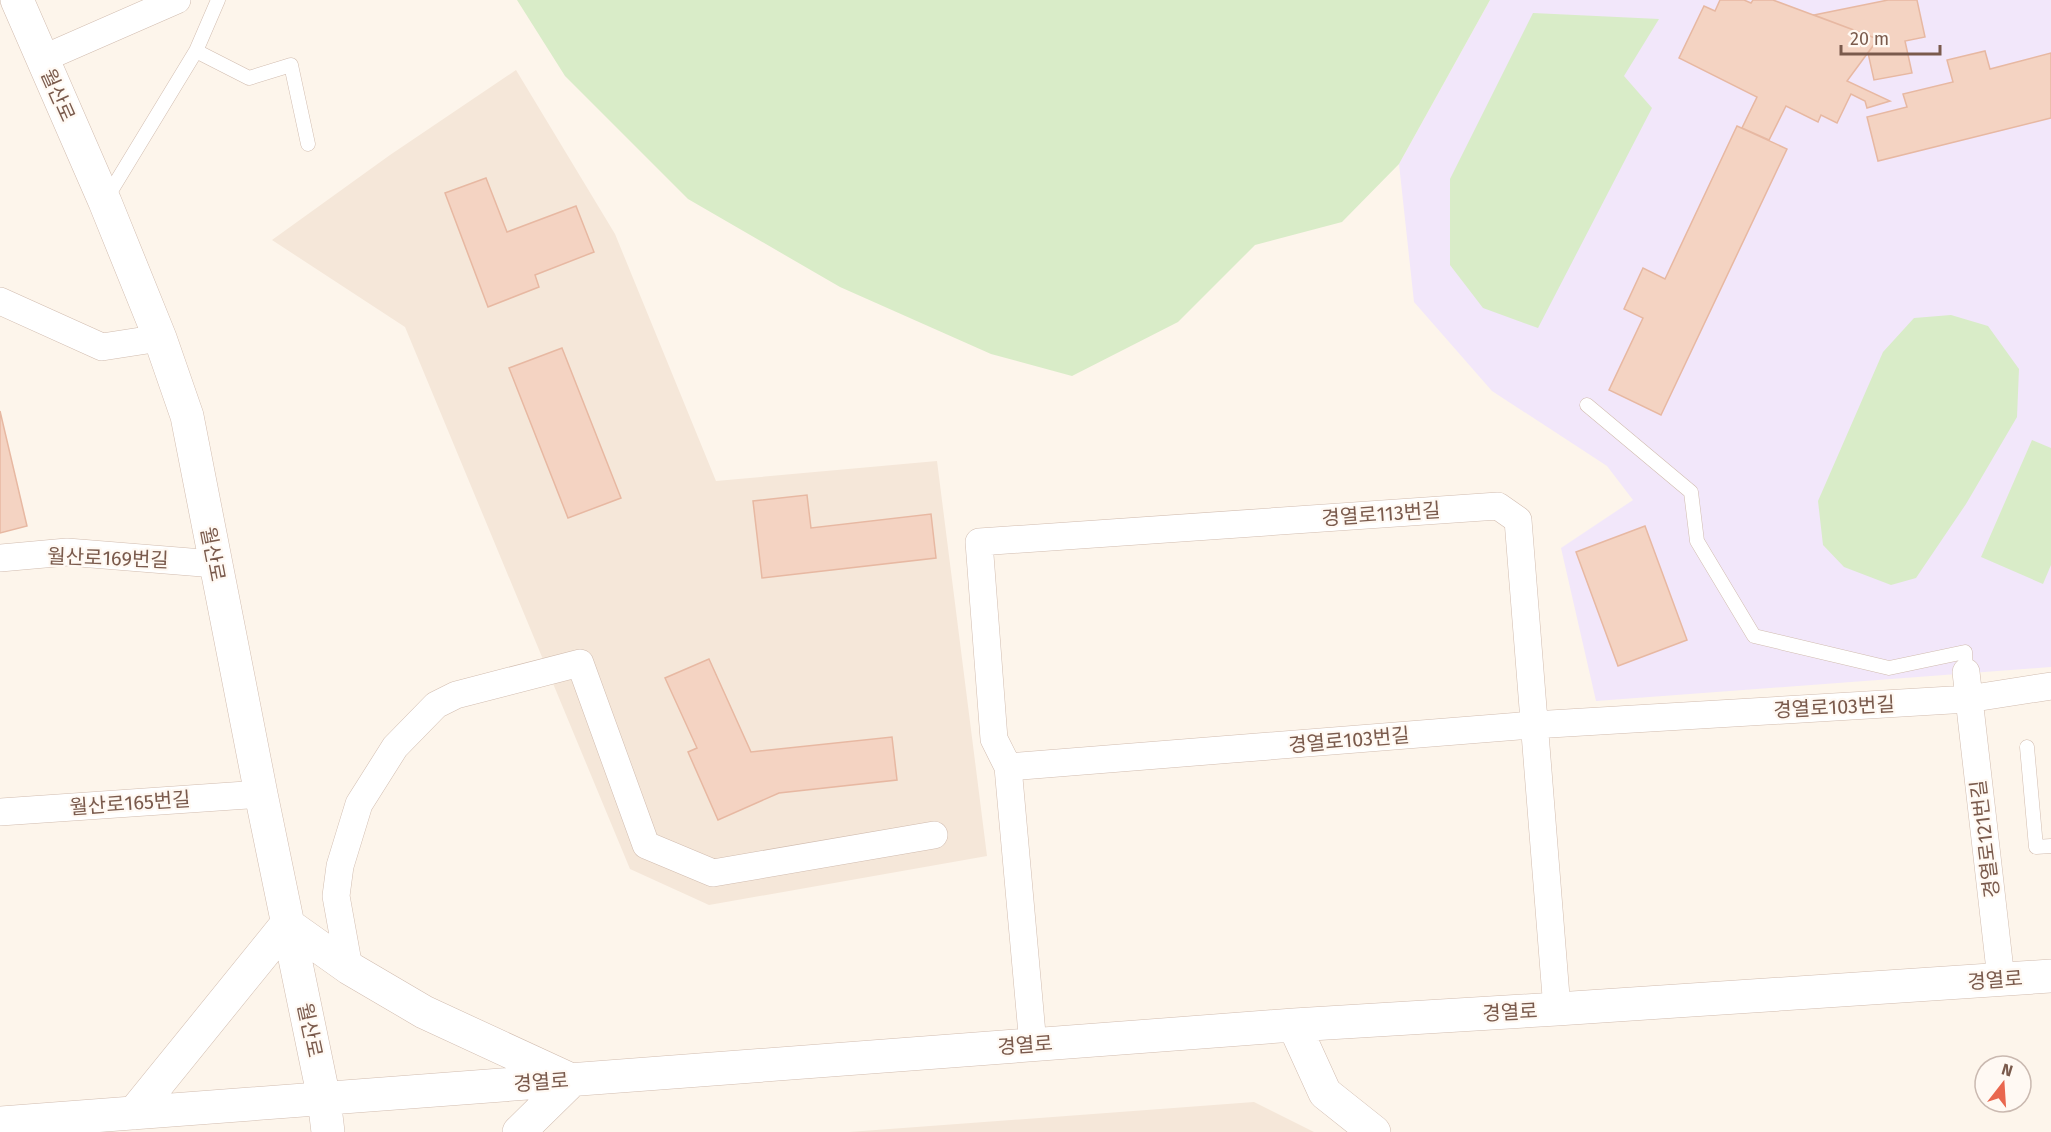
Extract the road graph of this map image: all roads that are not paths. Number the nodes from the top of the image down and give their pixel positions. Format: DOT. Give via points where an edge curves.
graph roads {
  1 [pos="17,0"];
  2 [pos="177,0"];
  3 [pos="218,0"];
  4 [pos="196,51"];
  5 [pos="42,59"];
  6 [pos="308,144"];
  7 [pos="105,202"];
  8 [pos="0,301"];
  9 [pos="160,338"];
  10 [pos="1587,405"];
  11 [pos="0,558"];
  12 [pos="215,564"];
  13 [pos="1966,672"];
  14 [pos="2051,686"];
  15 [pos="1968,699"];
  16 [pos="1533,726"];
  17 [pos="2027,747"];
  18 [pos="1008,767"];
  19 [pos="261,794"];
  20 [pos="0,812"];
  21 [pos="934,835"];
  22 [pos="2051,846"];
  23 [pos="287,924"];
  24 [pos="349,968"];
  25 [pos="2051,976"];
  26 [pos="2001,979"];
  27 [pos="1557,1009"];
  28 [pos="1294,1025"];
  29 [pos="1033,1045"];
  30 [pos="572,1080"];
  31 [pos="324,1099"];
  32 [pos="0,1123"];
  33 [pos="144,1123"];
  34 [pos="328,1132"];
  35 [pos="519,1132"];
  36 [pos="1374,1132"];
  1 -- 5 [label="street, 월산로"];
  2 -- 5 [label="street"];
  3 -- 4 [label="lane"];
  4 -- 6 [label="lane" via="249,78 291,65"];
  4 -- 7 [label="lane"];
  5 -- 7 [label="street, 월산로"];
  7 -- 9 [label="street, 월산로"];
  8 -- 9 [label="street" via="102,347"];
  9 -- 12 [label="street, 월산로" via="187,416"];
  10 -- 13 [label="lane" via="1691,492 1697,541 1754,636 1889,668 1965,652"];
  11 -- 12 [label="street, 월산로169번길" via="67,552"];
  12 -- 19 [label="street, 월산로"];
  13 -- 15 [label="street, 경열로121번길"];
  14 -- 15 [label="street"];
  15 -- 16 [label="street, 경열로103번길"];
  15 -- 26 [label="street, 경열로121번길"];
  16 -- 18 [label="street, 경열로103번길"];
  16 -- 18 [label="street, 경열로113번길" via="1518,520 1498,506 979,542 994,739"];
  16 -- 27 [label="street, 경열로113번길"];
  17 -- 22 [label="lane" via="2036,847"];
  18 -- 29 [label="street"];
  19 -- 20 [label="street, 월산로165번길"];
  19 -- 23 [label="street, 월산로"];
  21 -- 24 [label="street" via="713,873 646,845 580,663 456,695 436,705 395,747 359,804 340,866 336,896"];
  23 -- 24 [label="street"];
  23 -- 31 [label="street, 월산로"];
  23 -- 33 [label="street"];
  24 -- 30 [label="street" via="423,1012"];
  25 -- 26 [label="street, 경열로"];
  26 -- 27 [label="street, 경열로"];
  27 -- 28 [label="street, 경열로"];
  28 -- 29 [label="street, 경열로"];
  28 -- 36 [label="street" via="1326,1093"];
  29 -- 30 [label="street, 경열로"];
  30 -- 31 [label="street, 경열로"];
  30 -- 35 [label="street"];
  31 -- 33 [label="street, 경열로"];
  31 -- 34 [label="street, 월산로"];
  32 -- 33 [label="street, 경열로"];
}
